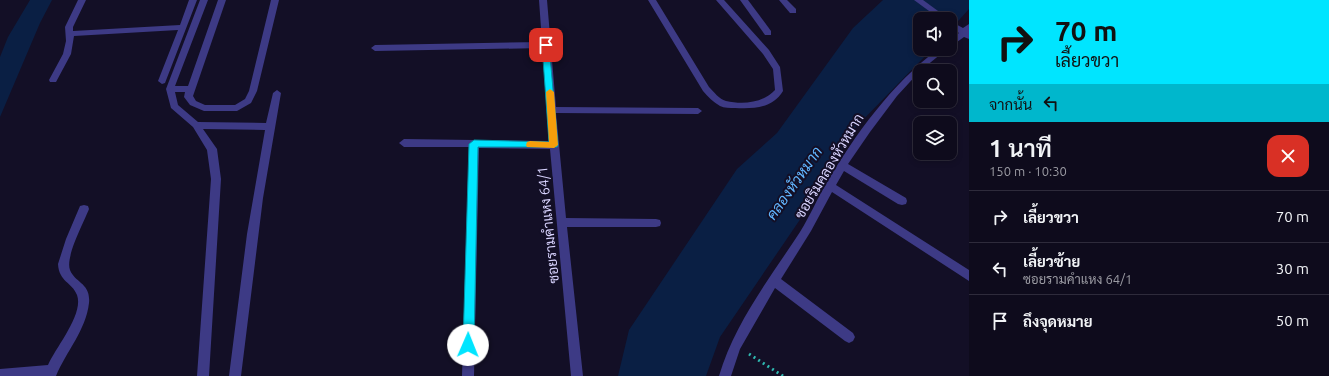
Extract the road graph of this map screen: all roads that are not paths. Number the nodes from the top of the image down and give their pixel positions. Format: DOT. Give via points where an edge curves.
graph roads {
  1 [pos="82,0"];
  2 [pos="193,0"];
  3 [pos="204,0"];
  4 [pos="222,0"];
  5 [pos="275,0"];
  6 [pos="543,0"];
  7 [pos="652,0"];
  8 [pos="720,0"];
  9 [pos="744,0"];
  10 [pos="782,0"];
  11 [pos="918,0"];
  12 [pos="793,12"];
  13 [pos="935,12"];
  14 [pos="183,26"];
  15 [pos="965,31"];
  16 [pos="768,33"];
  17 [pos="69,34"];
  18 [pos="957,38"];
  19 [pos="546,45"];
  20 [pos="375,48"];
  21 [pos="933,56"];
  22 [pos="53,80"];
  23 [pos="162,81"];
  24 [pos="191,89"];
  25 [pos="170,90"];
  26 [pos="276,93"];
  27 [pos="552,110"];
  28 [pos="698,111"];
  29 [pos="196,125"];
  30 [pos="270,127"];
  31 [pos="404,142"];
  32 [pos="474,144"];
  33 [pos="554,145"];
  34 [pos="843,166"];
  35 [pos="830,186"];
  36 [pos="902,201"];
  37 [pos="84,209"];
  38 [pos="562,222"];
  39 [pos="656,223"];
  40 [pos="969,276"];
  41 [pos="773,280"];
  42 [pos="850,338"];
  43 [pos="0,374"];
  44 [pos="51,374"];
  45 [pos="203,376"];
  46 [pos="235,376"];
  47 [pos="468,376"];
  48 [pos="577,376"];
  49 [pos="725,376"];
  1 -- 17 [label="street" via="69,27"];
  2 -- 14 [label="street"];
  3 -- 25 [label="street"];
  4 -- 24 [label="street"];
  5 -- 24 [label="street" via="253,91 248,101 237,108 204,108 193,103 188,97"];
  6 -- 19 [label="street, ซอยรามคำแหง 64/1"];
  7 -- 8 [label="street" via="714,98 724,104 753,106 772,99 779,91 777,69 766,52"];
  9 -- 16 [label="street"];
  10 -- 12 [label="street"];
  11 -- 13 [label="street"];
  14 -- 17 [label="street"];
  14 -- 23 [label="street"];
  15 -- 18 [label="street"];
  17 -- 22 [label="street" via="67,54"];
  19 -- 20 [label="street"];
  19 -- 27 [label="street, ซอยรามคำแหง 64/1"];
  21 -- 34 [label="street, ซอยริมคลองหัวหมาก" via="884,105"];
  24 -- 25 [label="street"];
  25 -- 29 [label="street" via="174,106"];
  26 -- 30 [label="street"];
  27 -- 28 [label="street"];
  27 -- 33 [label="street, ซอยรามคำแหง 64/1"];
  29 -- 30 [label="street"];
  29 -- 45 [label="street" via="212,149 216,179"];
  30 -- 46 [label="street" via="245,289"];
  31 -- 32 [label="street"];
  32 -- 33 [label="street"];
  32 -- 47 [label="street"];
  33 -- 38 [label="street, ซอยรามคำแหง 64/1"];
  34 -- 35 [label="street, ซอยริมคลองหัวหมาก"];
  34 -- 36 [label="street"];
  35 -- 40 [label="street"];
  35 -- 41 [label="street, ซอยริมคลองหัวหมาก" via="805,233"];
  37 -- 44 [label="street" via="64,259 64,269 81,289 84,303 80,317"];
  38 -- 39 [label="street"];
  38 -- 48 [label="street, ซอยรามคำแหง 64/1"];
  41 -- 42 [label="street"];
  41 -- 49 [label="street, ซอยริมคลองหัวหมาก" via="735,346"];
  43 -- 44 [label="street"];
}
